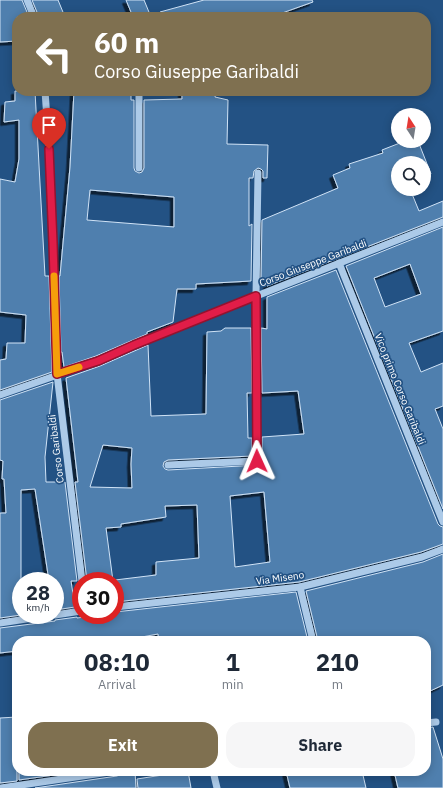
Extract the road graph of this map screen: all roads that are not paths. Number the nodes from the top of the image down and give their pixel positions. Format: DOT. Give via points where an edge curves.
graph roads {
  1 [pos="27,0"];
  2 [pos="32,12"];
  3 [pos="45,96"];
  4 [pos="139,96"];
  5 [pos="139,168"];
  6 [pos="258,173"];
  7 [pos="443,222"];
  8 [pos="339,263"];
  9 [pos="256,296"];
  10 [pos="57,374"];
  11 [pos="0,395"];
  12 [pos="168,465"];
  13 [pos="443,522"];
  14 [pos="443,549"];
  15 [pos="81,572"];
  16 [pos="300,587"];
  17 [pos="124,606"];
  18 [pos="12,621"];
  19 [pos="0,623"];
  20 [pos="312,636"];
  21 [pos="436,722"];
  22 [pos="431,723"];
  23 [pos="82,776"];
  24 [pos="214,776"];
  25 [pos="1,788"];
  26 [pos="217,788"];
  1 -- 2 [label="street"];
  3 -- 10 [label="street, Corso Garibaldi"];
  4 -- 5 [label="street"];
  6 -- 9 [label="street"];
  7 -- 8 [label="street, Corso Giuseppe Garibaldi"];
  8 -- 9 [label="street, Corso Giuseppe Garibaldi"];
  8 -- 13 [label="street, Vico primo Corso Garibaldi"];
  9 -- 10 [label="street, Corso Giuseppe Garibaldi" via="98,361"];
  9 -- 12 [label="street" via="257,461"];
  10 -- 11 [label="street"];
  10 -- 15 [label="street, Corso Garibaldi"];
  14 -- 16 [label="street, Via Miseno" via="422,557"];
  16 -- 17 [label="street, Via Miseno"];
  16 -- 20 [label="street"];
  18 -- 19 [label="street"];
  21 -- 22 [label="street"];
  23 -- 25 [label="street"];
  24 -- 26 [label="street"];
}
